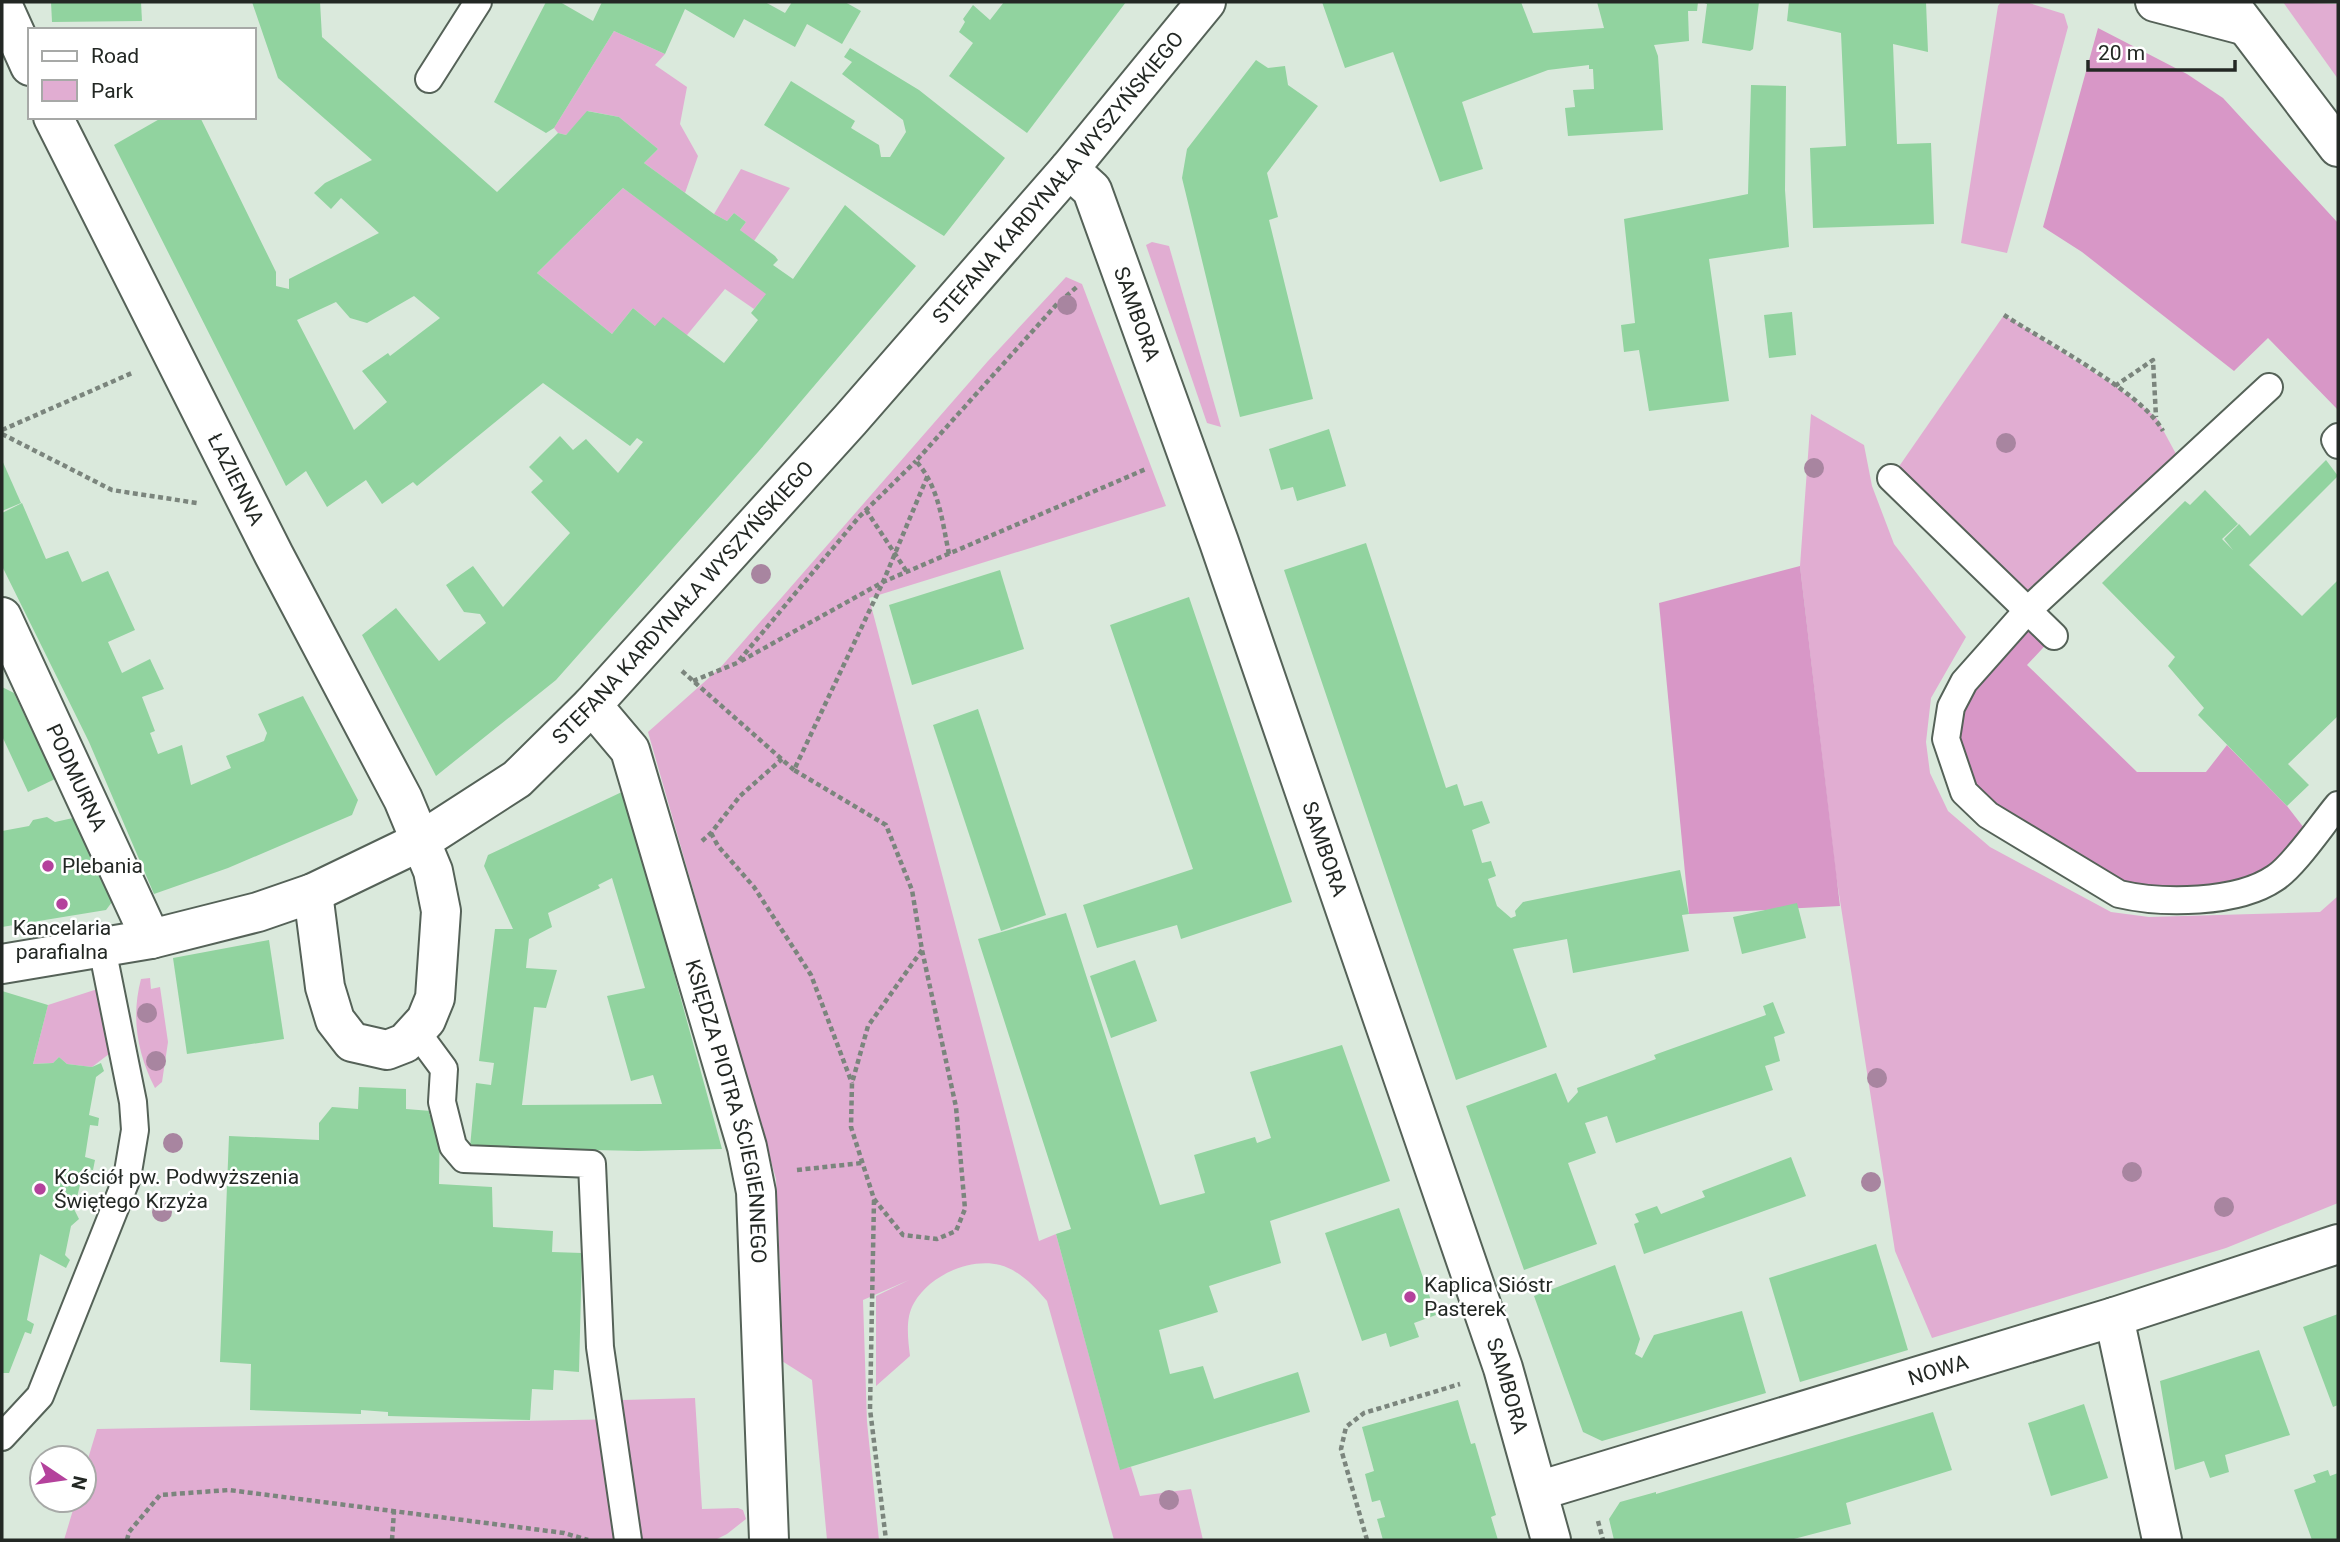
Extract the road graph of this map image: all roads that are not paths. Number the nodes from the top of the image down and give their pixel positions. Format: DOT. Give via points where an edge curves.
graph roads {
  1 [pos="478,2"];
  2 [pos="1206,2"];
  3 [pos="2155,2"];
  4 [pos="2,4"];
  5 [pos="2236,13"];
  6 [pos="28,62"];
  7 [pos="429,79"];
  8 [pos="54,119"];
  9 [pos="2338,147"];
  10 [pos="1069,169"];
  11 [pos="2269,387"];
  12 [pos="2338,437"];
  13 [pos="2338,445"];
  14 [pos="1891,478"];
  15 [pos="2028,610"];
  16 [pos="3,625"];
  17 [pos="2054,636"];
  18 [pos="592,705"];
  19 [pos="2338,805"];
  20 [pos="421,841"];
  21 [pos="313,893"];
  22 [pos="151,939"];
  23 [pos="102,948"];
  24 [pos="2,964"];
  25 [pos="416,1031"];
  26 [pos="2338,1244"];
  27 [pos="2115,1317"];
  28 [pos="2,1437"];
  29 [pos="1538,1491"];
  30 [pos="628,1540"];
  31 [pos="769,1540"];
  32 [pos="1551,1540"];
  33 [pos="2162,1540"];
  1 -- 7 [label="lane"];
  2 -- 10 [label="street, STEFANA KARDYNAŁA WYSZYŃSKIEGO"];
  3 -- 5 [label="street"];
  4 -- 6 [label="street"];
  5 -- 9 [label="street"];
  8 -- 20 [label="street, ŁAZIENNA"];
  10 -- 18 [label="street, STEFANA KARDYNAŁA WYSZYŃSKIEGO"];
  10 -- 29 [label="street, SAMBORA" via="1092,190 1187,452 1503,1368"];
  11 -- 15 [label="lane"];
  12 -- 13 [label="lane"];
  14 -- 15 [label="lane"];
  15 -- 17 [label="lane"];
  15 -- 19 [label="lane" via="1964,682 1951,707 1945,738 1954,769 1964,792 1988,815 2119,894 2168,901 2250,892 2277,877"];
  16 -- 22 [label="street, PODMURNA"];
  18 -- 20 [label="street, STEFANA KARDYNAŁA WYSZYŃSKIEGO" via="517,779"];
  18 -- 31 [label="street, KSIĘDZA PIOTRA ŚCIEGIENNEGO" via="629,750 747,1147 756,1192"];
  20 -- 21 [label="street, STEFANA KARDYNAŁA WYSZYŃSKIEGO"];
  20 -- 25 [label="street, ŁAZIENNA" via="441,911 435,998"];
  21 -- 22 [label="street, STEFANA KARDYNAŁA WYSZYŃSKIEGO"];
  21 -- 25 [label="street" via="325,987 344,1033 352,1042 387,1050 405,1043"];
  22 -- 23 [label="street, STEFANA KARDYNAŁA WYSZYŃSKIEGO"];
  23 -- 24 [label="street, STEFANA KARDYNAŁA WYSZYŃSKIEGO"];
  23 -- 28 [label="lane" via="133,1102 135,1130 127,1178 40,1396"];
  25 -- 30 [label="lane" via="444,1069 442,1102 453,1146 464,1159 592,1164 600,1347"];
  26 -- 27 [label="street, NOWA"];
  27 -- 29 [label="street, NOWA"];
  27 -- 33 [label="street"];
  29 -- 32 [label="street, SAMBORA"];
}
